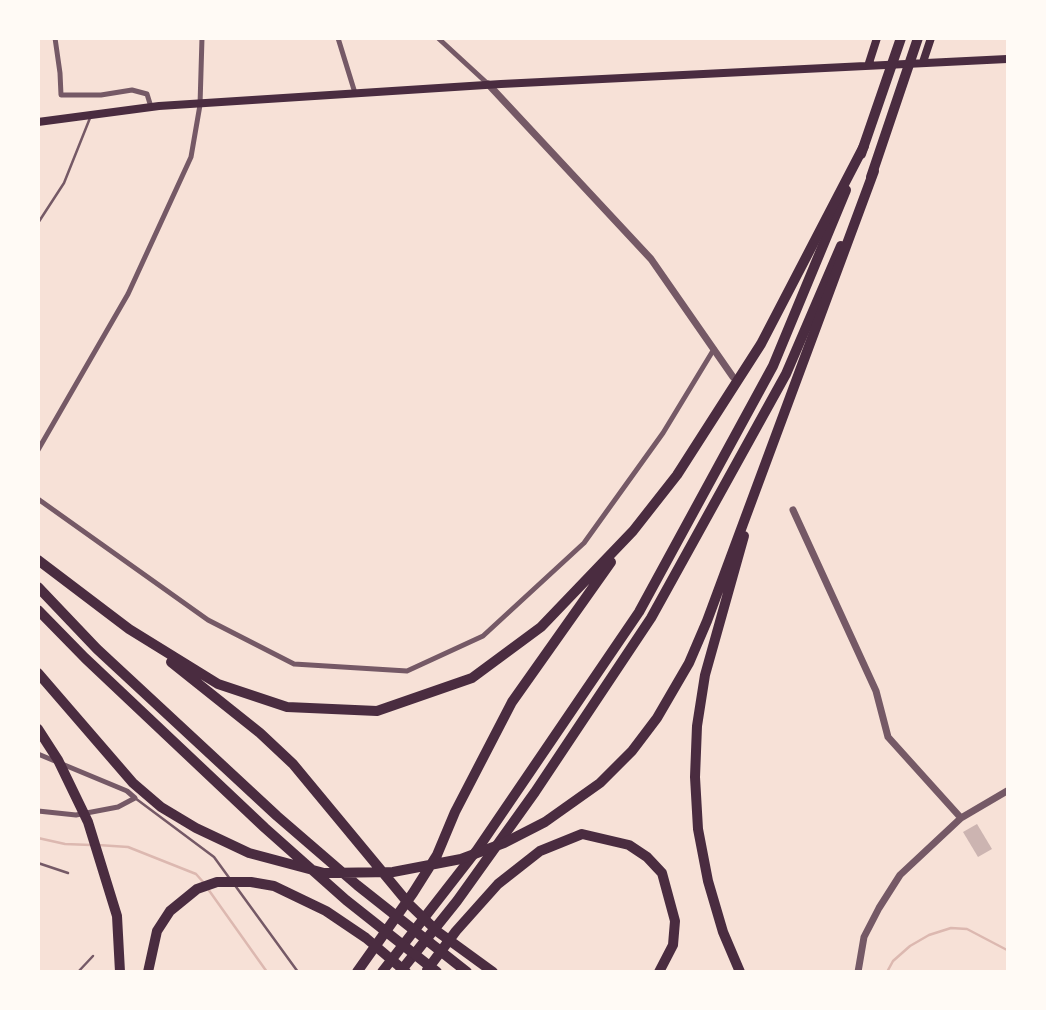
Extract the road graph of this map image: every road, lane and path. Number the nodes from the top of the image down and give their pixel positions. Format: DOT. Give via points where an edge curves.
graph roads {
  1 [pos="55,38"];
  2 [pos="202,38"];
  3 [pos="338,38"];
  4 [pos="438,38"];
  5 [pos="877,38"];
  6 [pos="901,38"];
  7 [pos="918,38"];
  8 [pos="931,38"];
  9 [pos="1007,59"];
  10 [pos="923,62"];
  11 [pos="868,66"];
  12 [pos="488,84"];
  13 [pos="355,93"];
  14 [pos="200,105"];
  15 [pos="151,107"];
  16 [pos="91,114"];
  17 [pos="38,122"];
  18 [pos="864,146"];
  19 [pos="874,171"];
  20 [pos="38,223"];
  21 [pos="714,349"];
  22 [pos="733,377"];
  23 [pos="38,450"];
  24 [pos="758,481"];
  25 [pos="38,499"];
  26 [pos="793,510"];
  27 [pos="633,531"];
  28 [pos="38,560"];
  29 [pos="38,587"];
  30 [pos="38,610"];
  31 [pos="129,629"];
  32 [pos="38,673"];
  33 [pos="38,729"];
  34 [pos="38,754"];
  35 [pos="1007,791"];
  36 [pos="135,797"];
  37 [pos="38,811"];
  38 [pos="961,818"];
  39 [pos="38,863"];
  40 [pos="68,873"];
  41 [pos="93,956"];
  42 [pos="78,971"];
  43 [pos="120,971"];
  44 [pos="148,971"];
  45 [pos="298,971"];
  46 [pos="357,971"];
  47 [pos="382,971"];
  48 [pos="400,971"];
  49 [pos="406,971"];
  50 [pos="426,971"];
  51 [pos="437,971"];
  52 [pos="467,971"];
  53 [pos="493,971"];
  54 [pos="659,971"];
  55 [pos="740,971"];
  56 [pos="858,971"];
  1 -- 15 [label="street" via="61,95 132,90 146,94"];
  2 -- 14 [label="street"];
  3 -- 13 [label="street"];
  4 -- 12 [label="street"];
  5 -- 11 [label="main road"];
  6 -- 18 [label="highway"];
  7 -- 19 [label="highway"];
  8 -- 10 [label="main road"];
  9 -- 10 [label="main road"];
  10 -- 11 [label="main road"];
  11 -- 12 [label="main road"];
  12 -- 13 [label="main road"];
  12 -- 21 [label="street" via="651,259"];
  13 -- 14 [label="main road"];
  14 -- 15 [label="main road"];
  14 -- 23 [label="street" via="191,157 156,237"];
  15 -- 16 [label="main road"];
  16 -- 17 [label="main road"];
  16 -- 20 [label="lane" via="64,183"];
  18 -- 27 [label="highway" via="761,344 677,475"];
  18 -- 47 [label="highway" via="773,366 639,612 477,850"];
  19 -- 24 [label="highway"];
  19 -- 48 [label="highway" via="786,374 651,618 535,792"];
  21 -- 22 [label="street"];
  21 -- 25 [label="street" via="663,433 584,543 483,636 407,671 294,664 208,620"];
  24 -- 32 [label="highway" via="689,663 632,751 564,810 525,833 461,859 370,874 324,873 249,853 161,807 133,783"];
  24 -- 55 [label="highway" via="705,675 695,751 697,816 705,868 723,932"];
  26 -- 38 [label="street" via="876,691 888,737"];
  27 -- 31 [label="highway" via="541,627 472,677 377,711 287,707 218,684"];
  27 -- 46 [label="highway" via="512,702 437,855"];
  28 -- 31 [label="highway"];
  29 -- 52 [label="highway" via="97,649 277,816"];
  30 -- 51 [label="highway" via="265,828 346,900"];
  31 -- 53 [label="highway" via="260,733 323,798 410,904 438,932"];
  33 -- 43 [label="highway" via="89,822 117,916"];
  34 -- 36 [label="street"];
  35 -- 38 [label="street"];
  36 -- 37 [label="street" via="118,807 76,815"];
  36 -- 45 [label="lane" via="214,857"];
  38 -- 56 [label="street" via="900,876 864,937"];
  39 -- 40 [label="lane"];
  41 -- 42 [label="lane"];
  44 -- 49 [label="highway" via="157,931 170,911 197,888 217,882 274,886 326,911"];
  50 -- 54 [label="highway" via="498,884 540,851 582,834 629,845 663,873 675,920 673,944"];
}
